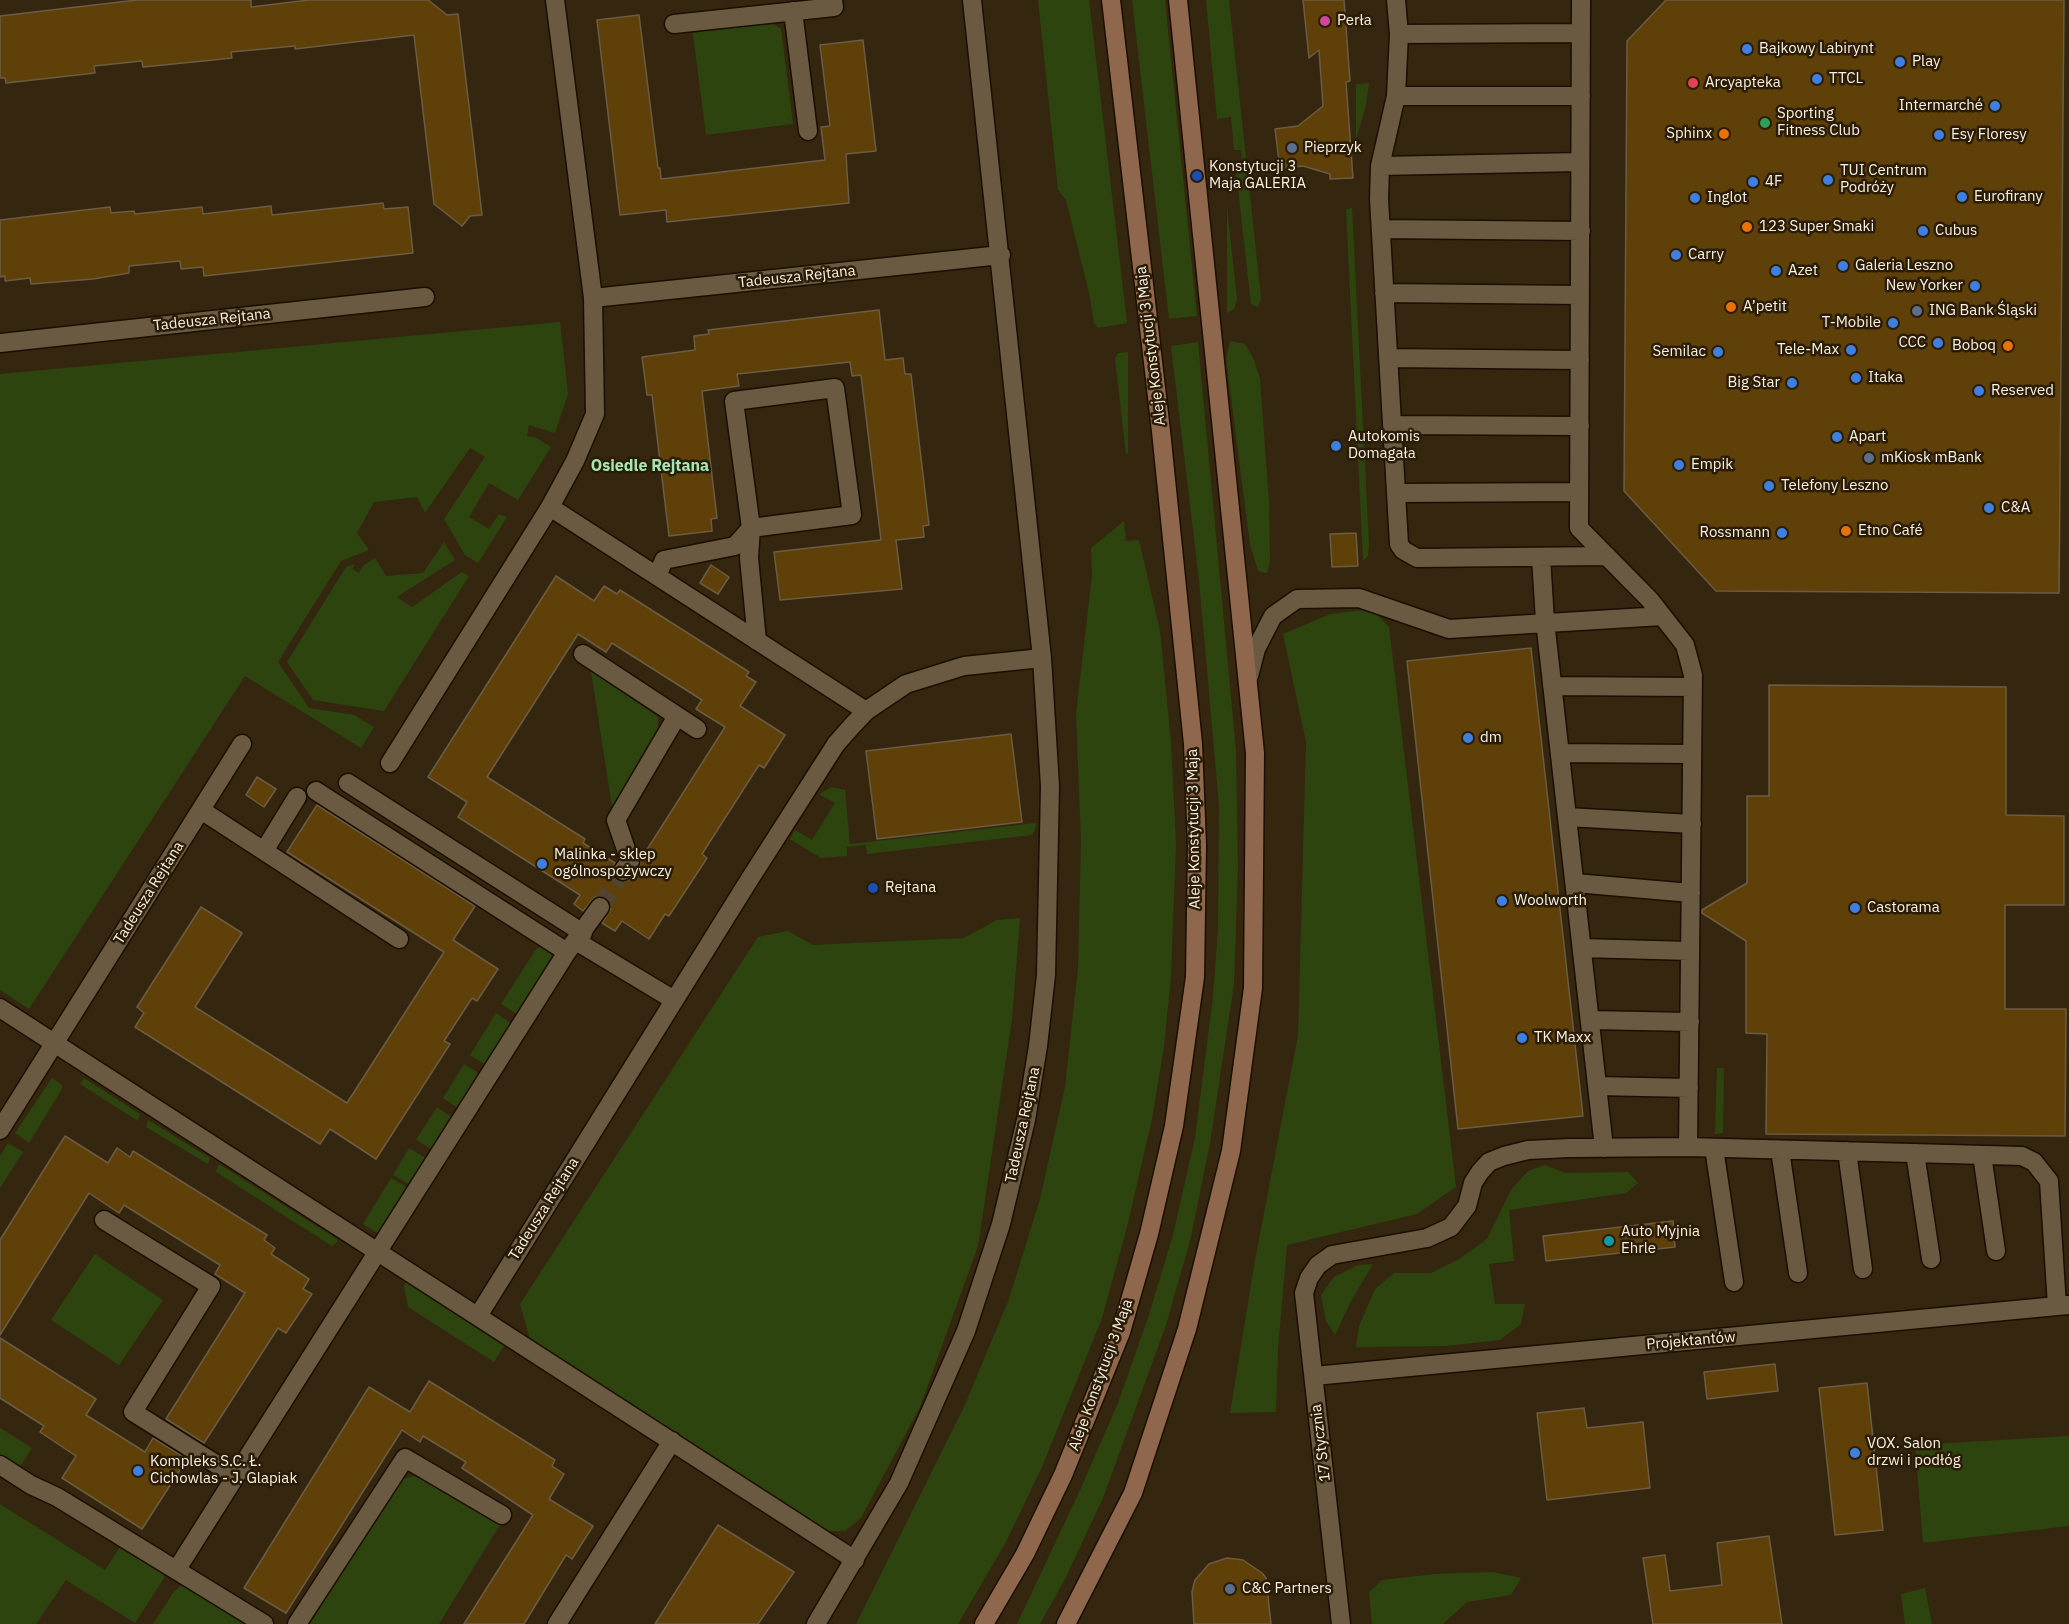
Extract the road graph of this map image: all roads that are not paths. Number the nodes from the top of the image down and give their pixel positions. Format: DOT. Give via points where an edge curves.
graph roads {
  1 [pos="555,0"];
  2 [pos="833,0"];
  3 [pos="972,0"];
  4 [pos="1111,0"];
  5 [pos="1178,0"];
  6 [pos="1396,0"];
  7 [pos="1581,0"];
  8 [pos="793,11"];
  9 [pos="674,24"];
  10 [pos="1581,33"];
  11 [pos="1399,34"];
  12 [pos="1396,96"];
  13 [pos="1581,96"];
  14 [pos="808,131"];
  15 [pos="1580,162"];
  16 [pos="1380,166"];
  17 [pos="1381,229"];
  18 [pos="1581,231"];
  19 [pos="1000,255"];
  20 [pos="1384,293"];
  21 [pos="1580,295"];
  22 [pos="425,297"];
  23 [pos="594,298"];
  24 [pos="0,343"];
  25 [pos="1388,358"];
  26 [pos="1580,360"];
  27 [pos="1392,425"];
  28 [pos="1580,426"];
  29 [pos="1579,492"];
  30 [pos="1396,493"];
  31 [pos="550,507"];
  32 [pos="750,528"];
  33 [pos="1607,556"];
  34 [pos="1541,557"];
  35 [pos="657,576"];
  36 [pos="1662,615"];
  37 [pos="1545,621"];
  38 [pos="757,641"];
  39 [pos="583,654"];
  40 [pos="1042,658"];
  41 [pos="1249,676"];
  42 [pos="1552,686"];
  43 [pos="1693,687"];
  44 [pos="866,711"];
  45 [pos="676,716"];
  46 [pos="696,729"];
  47 [pos="242,744"];
  48 [pos="1560,753"];
  49 [pos="1692,754"];
  50 [pos="390,763"];
  51 [pos="348,783"];
  52 [pos="316,791"];
  53 [pos="297,797"];
  54 [pos="201,810"];
  55 [pos="1567,817"];
  56 [pos="1692,824"];
  57 [pos="264,851"];
  58 [pos="623,871"];
  59 [pos="1575,883"];
  60 [pos="1691,893"];
  61 [pos="600,908"];
  62 [pos="399,939"];
  63 [pos="575,942"];
  64 [pos="1582,948"];
  65 [pos="1690,951"];
  66 [pos="674,1000"];
  67 [pos="0,1008"];
  68 [pos="1590,1020"];
  69 [pos="1690,1022"];
  70 [pos="55,1043"];
  71 [pos="1597,1086"];
  72 [pos="1689,1088"];
  73 [pos="0,1130"];
  74 [pos="1688,1147"];
  75 [pos="1604,1148"];
  76 [pos="1714,1148"];
  77 [pos="1780,1150"];
  78 [pos="1847,1151"];
  79 [pos="1915,1153"];
  80 [pos="1982,1155"];
  81 [pos="104,1220"];
  82 [pos="1996,1251"];
  83 [pos="379,1252"];
  84 [pos="1930,1259"];
  85 [pos="1863,1269"];
  86 [pos="1798,1273"];
  87 [pos="1734,1282"];
  88 [pos="2063,1306"];
  89 [pos="478,1316"];
  90 [pos="1314,1376"];
  91 [pos="672,1441"];
  92 [pos="0,1465"];
  93 [pos="235,1476"];
  94 [pos="502,1515"];
  95 [pos="855,1560"];
  96 [pos="177,1569"];
  97 [pos="264,1624"];
  98 [pos="297,1624"];
  99 [pos="557,1624"];
  100 [pos="816,1624"];
  101 [pos="984,1624"];
  102 [pos="1066,1624"];
  103 [pos="1341,1624"];
  1 -- 23 [label="street"];
  2 -- 8 [label="street" via="834,7"];
  3 -- 19 [label="street, Tadeusza Rejtana"];
  4 -- 101 [label="main road, Aleje Konstytucji 3 Maja" via="1193,744 1197,845 1195,977 1174,1126 1121,1332 1063,1475 1025,1554"];
  5 -- 41 [label="main road"];
  6 -- 11 [label="street"];
  7 -- 10 [label="street"];
  8 -- 9 [label="street"];
  8 -- 14 [label="street"];
  10 -- 11 [label="street"];
  10 -- 13 [label="street"];
  11 -- 12 [label="street"];
  12 -- 13 [label="street"];
  12 -- 16 [label="street"];
  13 -- 15 [label="street"];
  15 -- 16 [label="street"];
  15 -- 18 [label="street"];
  16 -- 17 [label="street"];
  17 -- 18 [label="street"];
  17 -- 20 [label="street"];
  18 -- 21 [label="street"];
  19 -- 23 [label="street, Tadeusza Rejtana"];
  19 -- 40 [label="street, Tadeusza Rejtana"];
  20 -- 21 [label="street"];
  20 -- 25 [label="street"];
  21 -- 26 [label="street"];
  22 -- 24 [label="street, Tadeusza Rejtana"];
  23 -- 31 [label="street" via="595,414 576,461"];
  25 -- 26 [label="street"];
  25 -- 27 [label="street"];
  26 -- 28 [label="street"];
  27 -- 28 [label="street"];
  27 -- 30 [label="street"];
  28 -- 29 [label="street"];
  29 -- 30 [label="street"];
  29 -- 33 [label="street" via="1579,528"];
  30 -- 34 [label="street" via="1399,544 1409,555"];
  31 -- 35 [label="street"];
  31 -- 50 [label="street"];
  32 -- 32 [label="street" via="852,515 835,388 734,401"];
  32 -- 35 [label="street" via="735,546 664,560"];
  32 -- 38 [label="street" via="748,558"];
  33 -- 34 [label="street"];
  33 -- 36 [label="street"];
  34 -- 37 [label="street"];
  35 -- 38 [label="street"];
  36 -- 37 [label="street"];
  36 -- 43 [label="street" via="1685,645"];
  37 -- 41 [label="street" via="1449,629 1359,598 1297,599 1273,616 1256,649"];
  37 -- 42 [label="street"];
  38 -- 44 [label="street"];
  39 -- 45 [label="street"];
  40 -- 44 [label="street, Tadeusza Rejtana" via="964,666 906,684"];
  40 -- 95 [label="street, Tadeusza Rejtana" via="1051,868 1046,975 1026,1120 1001,1224 966,1331 899,1483"];
  41 -- 102 [label="main road" via="1255,753 1252,988 1231,1151 1187,1329 1133,1493"];
  42 -- 43 [label="street"];
  42 -- 48 [label="street"];
  43 -- 49 [label="street"];
  44 -- 66 [label="street, Tadeusza Rejtana" via="837,744"];
  45 -- 46 [label="street"];
  45 -- 58 [label="street" via="616,820 630,861"];
  47 -- 54 [label="street, Tadeusza Rejtana"];
  48 -- 49 [label="street"];
  48 -- 55 [label="street"];
  49 -- 56 [label="street"];
  51 -- 63 [label="street"];
  52 -- 63 [label="street"];
  53 -- 57 [label="street"];
  54 -- 57 [label="street"];
  54 -- 70 [label="street, Tadeusza Rejtana"];
  55 -- 56 [label="street"];
  55 -- 59 [label="street"];
  56 -- 60 [label="street"];
  57 -- 62 [label="street"];
  59 -- 60 [label="street"];
  59 -- 64 [label="street"];
  60 -- 65 [label="street"];
  61 -- 63 [label="street"];
  63 -- 66 [label="street"];
  63 -- 83 [label="street"];
  64 -- 65 [label="street"];
  64 -- 68 [label="street"];
  65 -- 69 [label="street"];
  66 -- 89 [label="street, Tadeusza Rejtana"];
  67 -- 70 [label="street"];
  68 -- 69 [label="street"];
  68 -- 71 [label="street"];
  69 -- 72 [label="street"];
  70 -- 73 [label="street, Tadeusza Rejtana"];
  70 -- 83 [label="street"];
  71 -- 72 [label="street"];
  71 -- 75 [label="street"];
  72 -- 74 [label="street"];
  74 -- 75 [label="street"];
  74 -- 76 [label="street"];
  75 -- 90 [label="street, 17 Stycznia" via="1528,1150 1489,1162 1473,1183 1467,1206 1451,1227 1427,1238 1332,1255 1318,1265 1304,1293"];
  76 -- 77 [label="street"];
  76 -- 87 [label="street"];
  77 -- 78 [label="street"];
  77 -- 86 [label="street"];
  78 -- 79 [label="street"];
  78 -- 85 [label="street"];
  79 -- 80 [label="street"];
  79 -- 84 [label="street"];
  80 -- 82 [label="street"];
  80 -- 88 [label="street" via="2022,1156 2034,1161 2047,1178"];
  81 -- 93 [label="street" via="211,1286 133,1412"];
  83 -- 89 [label="street"];
  83 -- 93 [label="street"];
  88 -- 90 [label="street, Projektantów"];
  89 -- 91 [label="street"];
  90 -- 103 [label="street, 17 Stycznia"];
  91 -- 95 [label="street"];
  91 -- 99 [label="street"];
  92 -- 96 [label="street"];
  93 -- 96 [label="street"];
  94 -- 98 [label="street" via="405,1458"];
  95 -- 100 [label="street, Tadeusza Rejtana"];
  96 -- 97 [label="street"];
}
